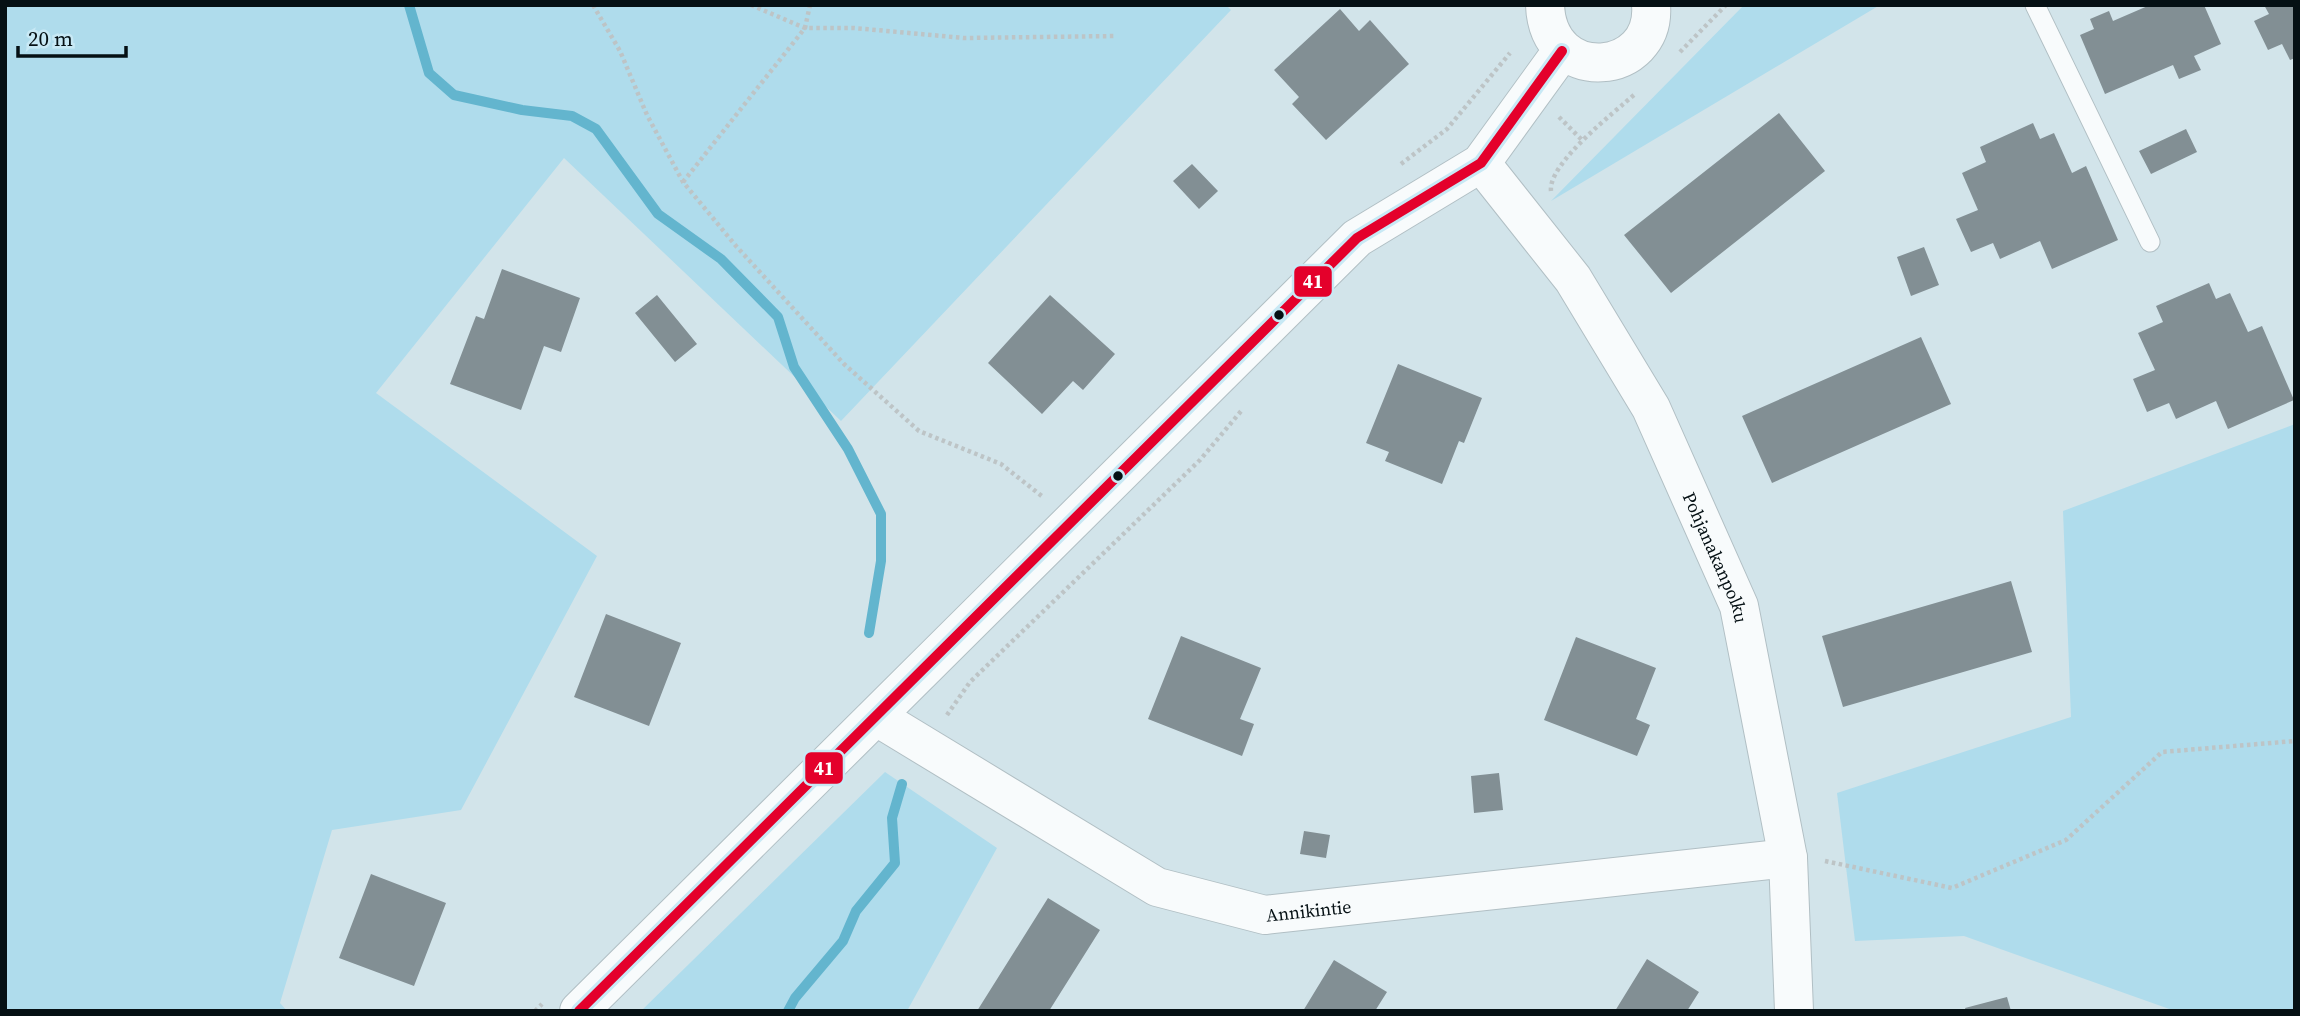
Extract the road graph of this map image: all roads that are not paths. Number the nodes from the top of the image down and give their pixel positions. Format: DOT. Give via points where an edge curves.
graph roads {
  1 [pos="1545,5"];
  2 [pos="1651,5"];
  3 [pos="2035,5"];
  4 [pos="1562,51"];
  5 [pos="1481,163"];
  6 [pos="2150,242"];
  7 [pos="877,717"];
  8 [pos="1788,858"];
  9 [pos="579,1011"];
  10 [pos="1794,1011"];
  1 -- 4 [label="street" via="1551,37"];
  2 -- 4 [label="street" via="1647,31 1625,56 1593,63"];
  3 -- 6 [label="lane"];
  4 -- 5 [label="street"];
  5 -- 7 [label="street" via="1357,238"];
  5 -- 8 [label="street, Pohjanakanpolku" via="1573,279 1651,408 1739,606"];
  7 -- 8 [label="street, Annikintie" via="1157,887 1265,915"];
  7 -- 9 [label="street"];
  8 -- 10 [label="street, Pohjanakanpolku"];
}
